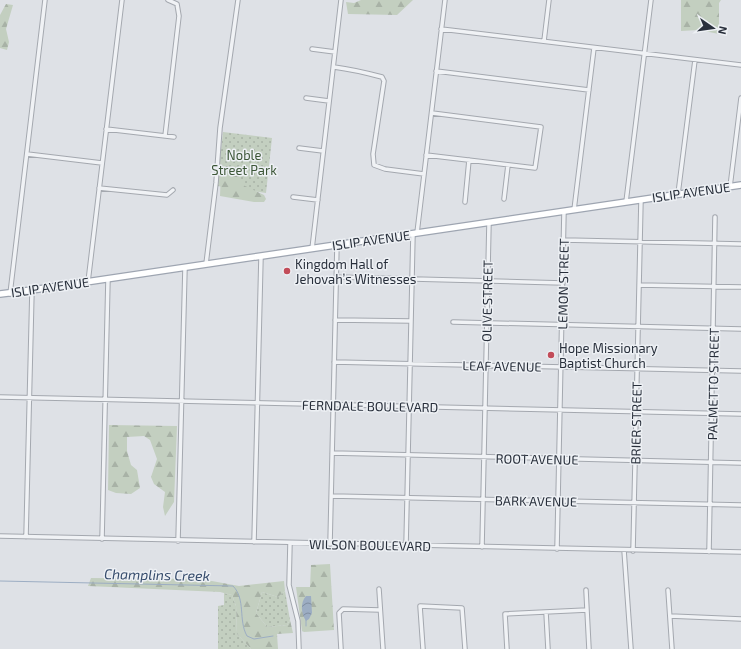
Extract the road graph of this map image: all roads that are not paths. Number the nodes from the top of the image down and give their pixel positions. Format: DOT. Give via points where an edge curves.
graph roads {
  1 [pos="45,0"];
  2 [pos="122,0"];
  3 [pos="168,0"];
  4 [pos="238,0"];
  5 [pos="342,0"];
  6 [pos="445,0"];
  7 [pos="549,0"];
  8 [pos="651,0"];
  9 [pos="441,29"];
  10 [pos="544,42"];
  11 [pos="594,48"];
  12 [pos="312,49"];
  13 [pos="335,52"];
  14 [pos="644,54"];
  15 [pos="695,60"];
  16 [pos="741,66"];
  17 [pos="334,67"];
  18 [pos="436,71"];
  19 [pos="588,90"];
  20 [pos="306,98"];
  21 [pos="741,98"];
  22 [pos="329,101"];
  23 [pos="432,113"];
  24 [pos="106,129"];
  25 [pos="165,136"];
  26 [pos="174,137"];
  27 [pos="299,148"];
  28 [pos="323,151"];
  29 [pos="27,154"];
  30 [pos="426,154"];
  31 [pos="468,160"];
  32 [pos="102,163"];
  33 [pos="508,165"];
  34 [pos="424,174"];
  35 [pos="741,185"];
  36 [pos="730,187"];
  37 [pos="99,188"];
  38 [pos="173,190"];
  39 [pos="678,194"];
  40 [pos="293,198"];
  41 [pos="504,199"];
  42 [pos="318,200"];
  43 [pos="641,200"];
  44 [pos="465,202"];
  45 [pos="626,202"];
  46 [pos="574,210"];
  47 [pos="564,212"];
  48 [pos="715,217"];
  49 [pos="489,223"];
  50 [pos="415,234"];
  51 [pos="564,240"];
  52 [pos="640,242"];
  53 [pos="716,244"];
  54 [pos="741,244"];
  55 [pos="337,245"];
  56 [pos="312,249"];
  57 [pos="261,257"];
  58 [pos="206,264"];
  59 [pos="185,268"];
  60 [pos="336,277"];
  61 [pos="108,279"];
  62 [pos="412,279"];
  63 [pos="488,281"];
  64 [pos="88,282"];
  65 [pos="563,283"];
  66 [pos="639,285"];
  67 [pos="715,286"];
  68 [pos="741,287"];
  69 [pos="32,290"];
  70 [pos="0,294"];
  71 [pos="10,294"];
  72 [pos="335,320"];
  73 [pos="411,321"];
  74 [pos="453,322"];
  75 [pos="487,323"];
  76 [pos="562,325"];
  77 [pos="638,327"];
  78 [pos="714,328"];
  79 [pos="741,329"];
  80 [pos="334,362"];
  81 [pos="410,364"];
  82 [pos="486,366"];
  83 [pos="561,368"];
  84 [pos="637,369"];
  85 [pos="713,370"];
  86 [pos="741,371"];
  87 [pos="0,397"];
  88 [pos="30,398"];
  89 [pos="105,400"];
  90 [pos="182,402"];
  91 [pos="257,403"];
  92 [pos="333,405"];
  93 [pos="409,407"];
  94 [pos="485,408"];
  95 [pos="560,410"];
  96 [pos="636,412"];
  97 [pos="712,413"];
  98 [pos="741,414"];
  99 [pos="332,453"];
  100 [pos="408,456"];
  101 [pos="484,457"];
  102 [pos="559,459"];
  103 [pos="635,461"];
  104 [pos="711,462"];
  105 [pos="741,463"];
  106 [pos="332,496"];
  107 [pos="407,498"];
  108 [pos="483,499"];
  109 [pos="558,501"];
  110 [pos="634,503"];
  111 [pos="710,504"];
  112 [pos="741,505"];
  113 [pos="0,536"];
  114 [pos="26,537"];
  115 [pos="102,539"];
  116 [pos="178,541"];
  117 [pos="254,542"];
  118 [pos="290,543"];
  119 [pos="330,544"];
  120 [pos="406,546"];
  121 [pos="482,548"];
  122 [pos="557,549"];
  123 [pos="624,550"];
  124 [pos="633,550"];
  125 [pos="709,552"];
  126 [pos="741,552"];
  127 [pos="379,590"];
  128 [pos="586,590"];
  129 [pos="668,590"];
  130 [pos="380,610"];
  131 [pos="587,610"];
  132 [pos="546,612"];
  133 [pos="670,616"];
  134 [pos="741,619"];
  135 [pos="299,649"];
  136 [pos="341,649"];
  137 [pos="383,649"];
  138 [pos="423,649"];
  139 [pos="465,649"];
  140 [pos="507,649"];
  141 [pos="548,649"];
  142 [pos="589,649"];
  143 [pos="631,649"];
  144 [pos="672,649"];
  1 -- 29 [label="street"];
  2 -- 24 [label="street"];
  3 -- 25 [label="street" via="177,4 180,16"];
  4 -- 58 [label="street" via="220,128"];
  5 -- 13 [label="street"];
  6 -- 9 [label="street"];
  7 -- 10 [label="street"];
  8 -- 14 [label="street"];
  9 -- 10 [label="street"];
  9 -- 18 [label="street"];
  10 -- 11 [label="street"];
  11 -- 14 [label="street"];
  11 -- 19 [label="street"];
  12 -- 13 [label="street"];
  13 -- 17 [label="street"];
  14 -- 15 [label="street"];
  14 -- 45 [label="street"];
  15 -- 16 [label="street"];
  15 -- 39 [label="street"];
  17 -- 22 [label="street"];
  17 -- 34 [label="street" via="382,77 384,81 373,154 374,165"];
  18 -- 19 [label="street"];
  18 -- 23 [label="street"];
  19 -- 46 [label="street"];
  20 -- 22 [label="street"];
  21 -- 36 [label="street"];
  22 -- 28 [label="street"];
  23 -- 30 [label="street"];
  23 -- 33 [label="street" via="541,127 536,168"];
  24 -- 25 [label="street"];
  24 -- 32 [label="street"];
  25 -- 26 [label="street"];
  27 -- 28 [label="street"];
  28 -- 42 [label="street"];
  29 -- 32 [label="street"];
  29 -- 71 [label="street"];
  30 -- 31 [label="street"];
  30 -- 34 [label="street"];
  31 -- 33 [label="street"];
  31 -- 44 [label="street"];
  32 -- 37 [label="street"];
  33 -- 41 [label="street"];
  34 -- 50 [label="street"];
  35 -- 36 [label="main road, ISLIP AVENUE"];
  36 -- 39 [label="main road, ISLIP AVENUE"];
  37 -- 38 [label="street" via="168,196"];
  37 -- 64 [label="street"];
  39 -- 43 [label="main road, ISLIP AVENUE"];
  40 -- 42 [label="street"];
  42 -- 56 [label="street"];
  43 -- 45 [label="main road, ISLIP AVENUE"];
  43 -- 52 [label="street, BRIER STREET"];
  45 -- 46 [label="main road, ISLIP AVENUE"];
  46 -- 47 [label="main road, ISLIP AVENUE"];
  47 -- 49 [label="main road, ISLIP AVENUE"];
  47 -- 51 [label="street, LEMON STREET"];
  48 -- 53 [label="street, PALMETTO STREET"];
  49 -- 50 [label="main road, ISLIP AVENUE"];
  49 -- 63 [label="street, OLIVE STREET"];
  50 -- 55 [label="main road, ISLIP AVENUE"];
  50 -- 62 [label="street"];
  51 -- 52 [label="street"];
  51 -- 65 [label="street, LEMON STREET"];
  52 -- 53 [label="street"];
  52 -- 66 [label="street, BRIER STREET"];
  53 -- 54 [label="street"];
  53 -- 67 [label="street, PALMETTO STREET"];
  55 -- 56 [label="main road, ISLIP AVENUE"];
  55 -- 60 [label="street"];
  56 -- 57 [label="main road, ISLIP AVENUE"];
  57 -- 58 [label="main road, ISLIP AVENUE"];
  57 -- 91 [label="street"];
  58 -- 59 [label="main road, ISLIP AVENUE"];
  59 -- 61 [label="main road, ISLIP AVENUE"];
  59 -- 90 [label="street"];
  60 -- 62 [label="street"];
  60 -- 72 [label="street"];
  61 -- 64 [label="main road, ISLIP AVENUE"];
  61 -- 89 [label="street"];
  62 -- 63 [label="street"];
  62 -- 73 [label="street"];
  63 -- 65 [label="street"];
  63 -- 75 [label="street, OLIVE STREET"];
  64 -- 69 [label="main road, ISLIP AVENUE"];
  65 -- 76 [label="street, LEMON STREET"];
  66 -- 67 [label="street"];
  66 -- 77 [label="street, BRIER STREET"];
  67 -- 68 [label="street"];
  67 -- 78 [label="street, PALMETTO STREET"];
  69 -- 71 [label="main road, ISLIP AVENUE"];
  69 -- 88 [label="street"];
  70 -- 71 [label="main road, ISLIP AVENUE"];
  72 -- 73 [label="street"];
  72 -- 80 [label="street"];
  73 -- 81 [label="street"];
  74 -- 75 [label="street"];
  75 -- 76 [label="street"];
  75 -- 82 [label="street, OLIVE STREET"];
  76 -- 77 [label="street"];
  76 -- 83 [label="street, LEMON STREET"];
  77 -- 78 [label="street"];
  77 -- 84 [label="street, BRIER STREET"];
  78 -- 79 [label="street"];
  78 -- 85 [label="street, PALMETTO STREET"];
  80 -- 81 [label="street, LEAF AVENUE"];
  80 -- 92 [label="street"];
  81 -- 82 [label="street, LEAF AVENUE"];
  81 -- 93 [label="street"];
  82 -- 83 [label="street, LEAF AVENUE"];
  82 -- 94 [label="street, OLIVE STREET"];
  83 -- 84 [label="street, LEAF AVENUE"];
  83 -- 95 [label="street, LEMON STREET"];
  84 -- 85 [label="street, LEAF AVENUE"];
  84 -- 96 [label="street, BRIER STREET"];
  85 -- 86 [label="street, LEAF AVENUE"];
  85 -- 97 [label="street, PALMETTO STREET"];
  87 -- 88 [label="street, FERNDALE BOULEVARD"];
  88 -- 89 [label="street, FERNDALE BOULEVARD"];
  88 -- 114 [label="street"];
  89 -- 90 [label="street, FERNDALE BOULEVARD"];
  89 -- 115 [label="street"];
  90 -- 91 [label="street, FERNDALE BOULEVARD"];
  90 -- 116 [label="street"];
  91 -- 92 [label="street, FERNDALE BOULEVARD"];
  91 -- 117 [label="street"];
  92 -- 93 [label="street, FERNDALE BOULEVARD"];
  92 -- 99 [label="street"];
  93 -- 94 [label="street, FERNDALE BOULEVARD"];
  93 -- 100 [label="street"];
  94 -- 95 [label="street, FERNDALE BOULEVARD"];
  94 -- 101 [label="street, OLIVE STREET"];
  95 -- 96 [label="street, FERNDALE BOULEVARD"];
  95 -- 102 [label="street, LEMON STREET"];
  96 -- 97 [label="street, FERNDALE BOULEVARD"];
  96 -- 103 [label="street, BRIER STREET"];
  97 -- 98 [label="street, FERNDALE BOULEVARD"];
  97 -- 104 [label="street, PALMETTO STREET"];
  99 -- 100 [label="street, ROOT AVENUE"];
  99 -- 106 [label="street"];
  100 -- 101 [label="street, ROOT AVENUE"];
  100 -- 107 [label="street"];
  101 -- 102 [label="street, ROOT AVENUE"];
  101 -- 108 [label="street, OLIVE STREET"];
  102 -- 103 [label="street, ROOT AVENUE"];
  102 -- 109 [label="street, LEMON STREET"];
  103 -- 104 [label="street, ROOT AVENUE"];
  103 -- 110 [label="street, BRIER STREET"];
  104 -- 105 [label="street, ROOT AVENUE"];
  104 -- 111 [label="street, PALMETTO STREET"];
  106 -- 107 [label="street, BARK AVENUE"];
  106 -- 119 [label="street"];
  107 -- 108 [label="street, BARK AVENUE"];
  107 -- 120 [label="street"];
  108 -- 109 [label="street, BARK AVENUE"];
  108 -- 121 [label="street, OLIVE STREET"];
  109 -- 110 [label="street, BARK AVENUE"];
  109 -- 122 [label="street, LEMON STREET"];
  110 -- 111 [label="street, BARK AVENUE"];
  110 -- 124 [label="street, BRIER STREET"];
  111 -- 112 [label="street, BARK AVENUE"];
  111 -- 125 [label="street, PALMETTO STREET"];
  113 -- 114 [label="street, WILSON BOULEVARD"];
  114 -- 115 [label="street, WILSON BOULEVARD"];
  115 -- 116 [label="street, WILSON BOULEVARD"];
  116 -- 117 [label="street, WILSON BOULEVARD"];
  117 -- 118 [label="street, WILSON BOULEVARD"];
  118 -- 119 [label="street, WILSON BOULEVARD"];
  118 -- 135 [label="street" via="289,586 298,620"];
  119 -- 120 [label="street, WILSON BOULEVARD"];
  120 -- 121 [label="street, WILSON BOULEVARD"];
  121 -- 122 [label="street, WILSON BOULEVARD"];
  122 -- 123 [label="street, WILSON BOULEVARD"];
  123 -- 124 [label="street, WILSON BOULEVARD"];
  123 -- 143 [label="street"];
  124 -- 125 [label="street, WILSON BOULEVARD"];
  125 -- 126 [label="street, WILSON BOULEVARD"];
  127 -- 130 [label="street"];
  128 -- 131 [label="street"];
  129 -- 133 [label="street"];
  130 -- 136 [label="street" via="343,609 339,613"];
  130 -- 137 [label="street"];
  131 -- 132 [label="street"];
  131 -- 142 [label="street"];
  132 -- 140 [label="street" via="505,614"];
  132 -- 141 [label="street"];
  133 -- 134 [label="street"];
  133 -- 144 [label="street"];
  138 -- 139 [label="street" via="420,606 462,608"];
}
